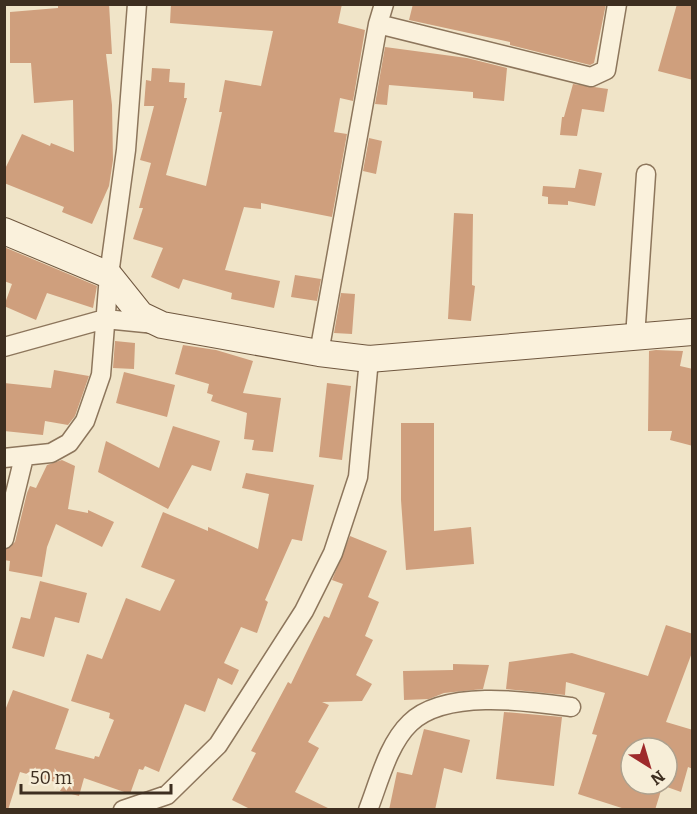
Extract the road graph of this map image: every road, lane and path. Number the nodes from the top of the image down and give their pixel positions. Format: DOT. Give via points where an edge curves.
graph roads {
  1 [pos="137,4"];
  2 [pos="384,4"];
  3 [pos="617,4"];
  4 [pos="378,24"];
  5 [pos="646,174"];
  6 [pos="4,231"];
  7 [pos="109,275"];
  8 [pos="105,319"];
  9 [pos="162,325"];
  10 [pos="693,332"];
  11 [pos="635,338"];
  12 [pos="4,347"];
  13 [pos="319,353"];
  14 [pos="369,359"];
  15 [pos="24,457"];
  16 [pos="4,458"];
  17 [pos="4,539"];
  18 [pos="571,706"];
  19 [pos="127,809"];
  20 [pos="368,810"];
  1 -- 7 [label="street" via="126,150"];
  2 -- 4 [label="street"];
  3 -- 4 [label="street" via="606,70 591,77"];
  4 -- 13 [label="street"];
  5 -- 11 [label="street"];
  6 -- 7 [label="street"];
  7 -- 8 [label="street"];
  7 -- 9 [label="street" via="141,315"];
  8 -- 9 [label="street"];
  8 -- 12 [label="street"];
  8 -- 15 [label="street" via="101,375 85,421 69,443 51,453"];
  9 -- 13 [label="street"];
  10 -- 11 [label="street"];
  11 -- 14 [label="street"];
  13 -- 14 [label="street"];
  14 -- 19 [label="street" via="358,477 333,553 304,611 218,746 167,795"];
  15 -- 16 [label="street"];
  15 -- 17 [label="street"];
  18 -- 20 [label="street" via="515,699 430,708 409,723 393,749"];
}
